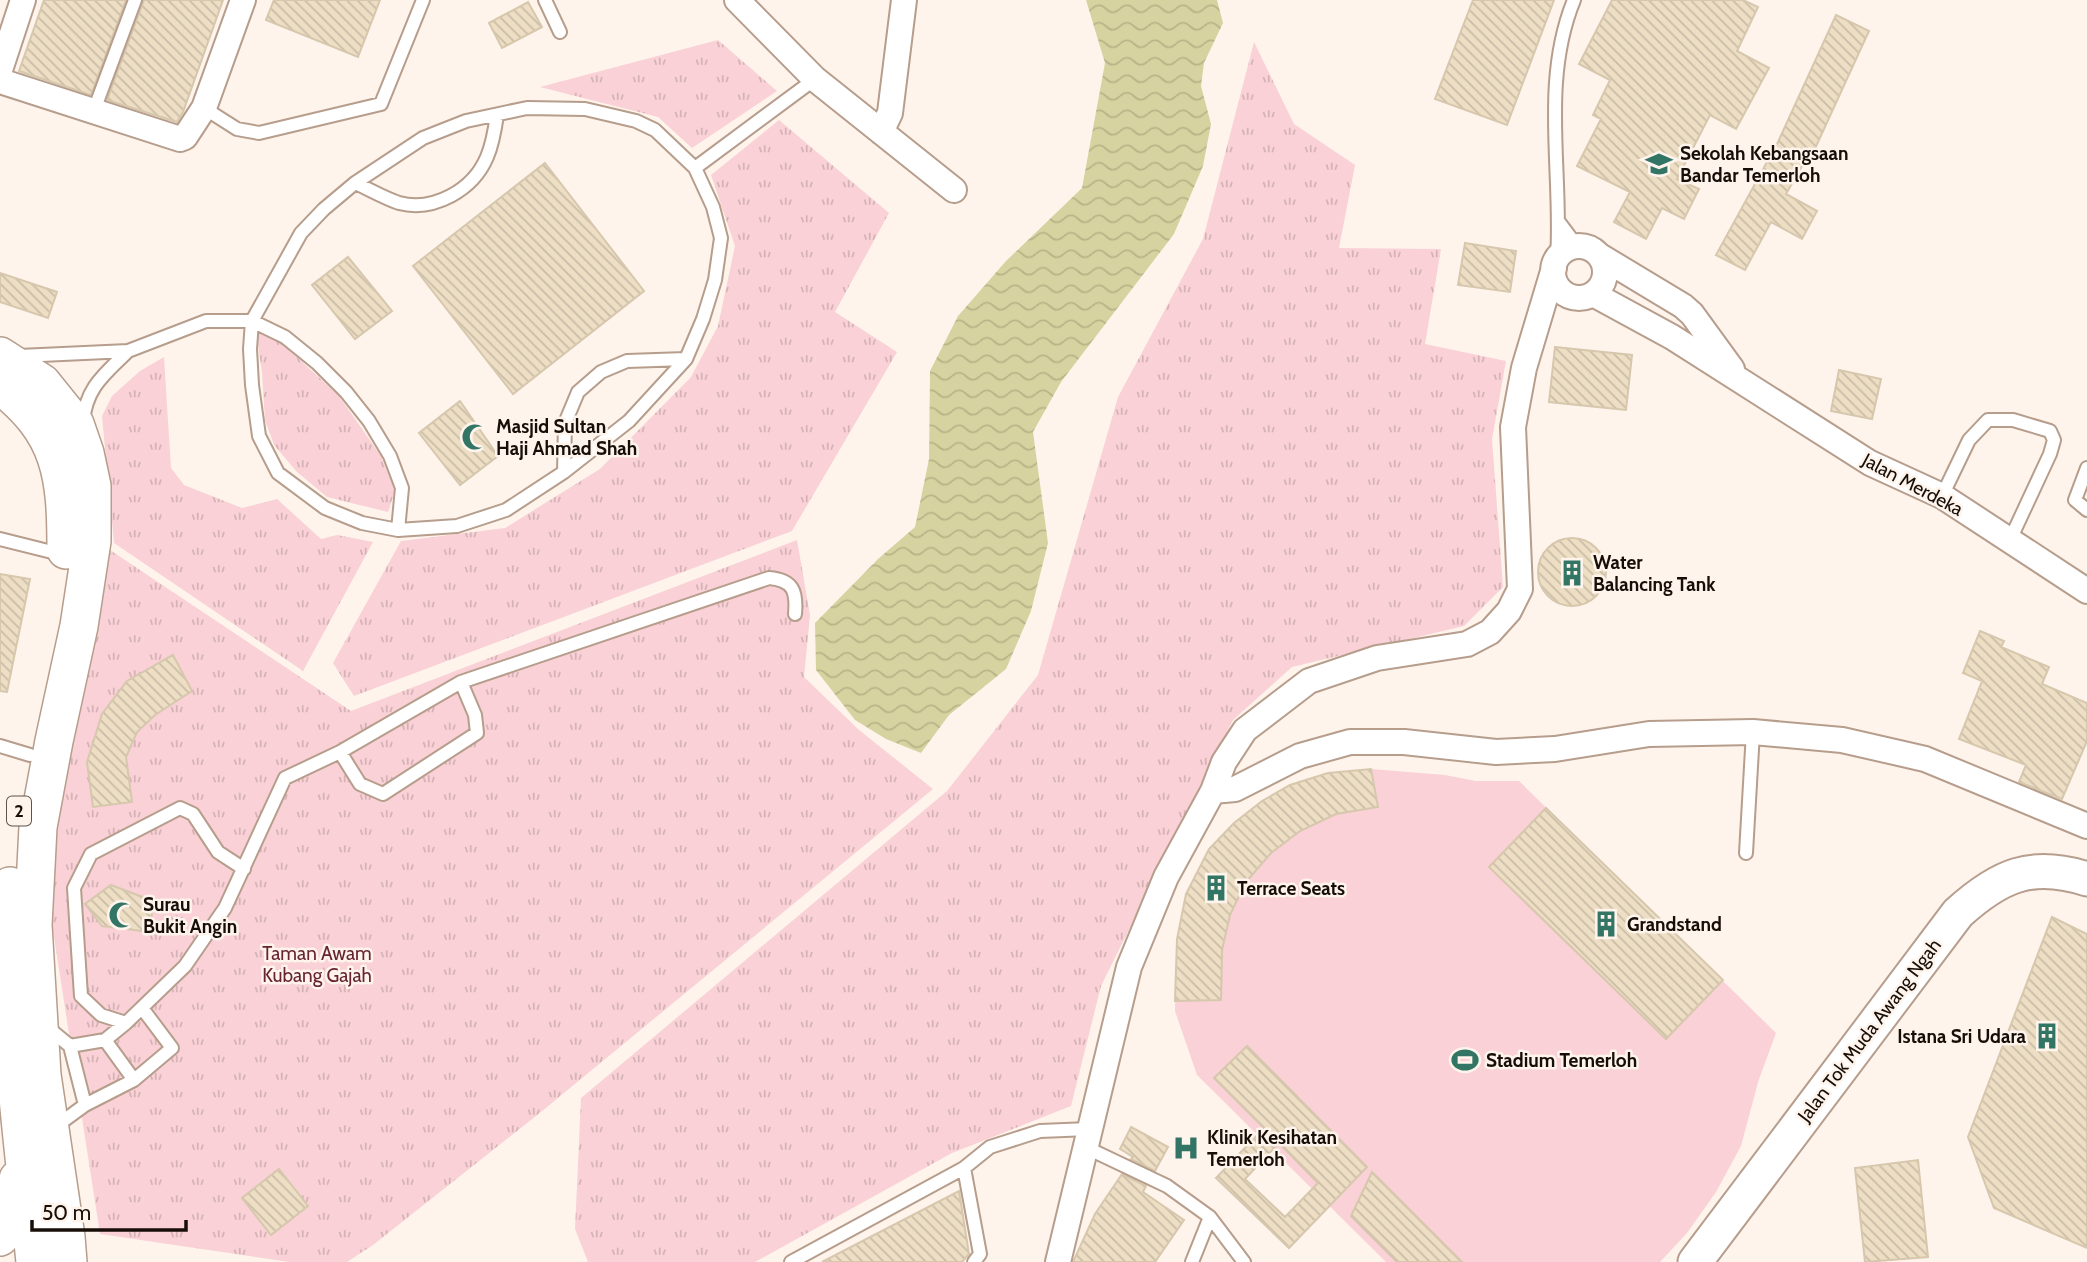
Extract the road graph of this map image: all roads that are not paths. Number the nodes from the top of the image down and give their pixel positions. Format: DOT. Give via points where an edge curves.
graph roads {
  1 [pos="23,0"];
  2 [pos="135,0"];
  3 [pos="243,0"];
  4 [pos="423,0"];
  5 [pos="545,0"];
  6 [pos="737,0"];
  7 [pos="904,0"];
  8 [pos="1574,0"];
  9 [pos="561,32"];
  10 [pos="0,70"];
  11 [pos="816,79"];
  12 [pos="0,81"];
  13 [pos="204,108"];
  14 [pos="93,113"];
  15 [pos="497,115"];
  16 [pos="881,132"];
  17 [pos="695,168"];
  18 [pos="355,183"];
  19 [pos="954,190"];
  20 [pos="1559,222"];
  21 [pos="1572,257"];
  22 [pos="1593,294"];
  23 [pos="1569,296"];
  24 [pos="252,321"];
  25 [pos="1538,323"];
  26 [pos="128,351"];
  27 [pos="0,356"];
  28 [pos="686,359"];
  29 [pos="1739,378"];
  30 [pos="0,385"];
  31 [pos="85,453"];
  32 [pos="2087,468"];
  33 [pos="564,472"];
  34 [pos="1941,496"];
  35 [pos="2087,510"];
  36 [pos="398,530"];
  37 [pos="0,539"];
  38 [pos="2010,540"];
  39 [pos="66,555"];
  40 [pos="2087,591"];
  41 [pos="795,614"];
  42 [pos="461,682"];
  43 [pos="1753,732"];
  44 [pos="15,751"];
  45 [pos="340,752"];
  46 [pos="1213,791"];
  47 [pos="2087,826"];
  48 [pos="1746,853"];
  49 [pos="244,869"];
  50 [pos="2087,879"];
  51 [pos="142,1008"];
  52 [pos="38,1021"];
  53 [pos="126,1023"];
  54 [pos="105,1040"];
  55 [pos="70,1046"];
  56 [pos="134,1080"];
  57 [pos="85,1105"];
  58 [pos="1087,1138"];
  59 [pos="37,1139"];
  60 [pos="964,1168"];
  61 [pos="30,1210"];
  62 [pos="1210,1217"];
  63 [pos="0,1237"];
  64 [pos="71,1254"];
  65 [pos="21,1262"];
  66 [pos="35,1262"];
  67 [pos="791,1262"];
  68 [pos="974,1262"];
  69 [pos="1058,1262"];
  70 [pos="1192,1262"];
  71 [pos="1244,1262"];
  72 [pos="1695,1262"];
  1 -- 10 [label="street"];
  2 -- 14 [label="lane"];
  3 -- 13 [label="street"];
  4 -- 13 [label="lane" via="381,104 259,133 237,129"];
  5 -- 9 [label="lane"];
  6 -- 11 [label="street"];
  7 -- 16 [label="street" via="890,113"];
  8 -- 20 [label="lane" via="1564,24 1555,83"];
  11 -- 16 [label="street"];
  11 -- 17 [label="lane"];
  12 -- 14 [label="street"];
  13 -- 14 [label="street" via="180,139"];
  15 -- 17 [label="lane" via="527,108 605,112 654,130"];
  15 -- 18 [label="lane" via="423,138"];
  15 -- 18 [label="lane" via="486,159 471,181 442,200 419,205 398,202"];
  16 -- 19 [label="street"];
  17 -- 28 [label="lane" via="721,238 715,280"];
  18 -- 24 [label="lane" via="301,233"];
  20 -- 21 [label="lane"];
  20 -- 21 [label="lane"];
  21 -- 22 [label="street" via="1604,262 1605,277"];
  21 -- 23 [label="street" via="1556,285"];
  21 -- 25 [label="street"];
  21 -- 29 [label="street, Jalan Merdeka" via="1683,306"];
  22 -- 23 [label="street"];
  22 -- 29 [label="street, Jalan Merdeka"];
  23 -- 25 [label="street"];
  24 -- 26 [label="lane" via="206,321"];
  24 -- 36 [label="lane" via="285,337 317,363 369,421 402,488"];
  24 -- 36 [label="lane" via="251,385 259,436 272,465 324,508 362,523"];
  25 -- 46 [label="street" via="1513,427 1520,589 1509,611 1490,632 1467,644 1377,658 1309,681 1245,730 1224,762"];
  26 -- 27 [label="lane"];
  26 -- 31 [label="lane" via="87,396"];
  27 -- 31 [label="main road, 2" via="42,383 60,403 75,424"];
  28 -- 33 [label="lane" via="629,421"];
  28 -- 33 [label="lane" via="627,362 601,372 578,392 565,423"];
  29 -- 34 [label="street, Jalan Merdeka" via="1870,463"];
  30 -- 39 [label="main road, 2" via="17,398 49,439 60,467 66,500"];
  31 -- 52 [label="main road, 2" via="92,486 92,541 38,827 33,925"];
  32 -- 35 [label="lane" via="2075,500"];
  33 -- 36 [label="lane" via="506,510 457,526"];
  34 -- 38 [label="street, Jalan Merdeka"];
  34 -- 38 [label="lane" via="1969,440 1988,420 2013,420 2050,431 2054,440 2050,454"];
  37 -- 39 [label="lane"];
  38 -- 40 [label="street, Jalan Merdeka"];
  39 -- 44 [label="main road, 2" via="54,640"];
  41 -- 42 [label="lane" via="791,587 781,579 769,578"];
  42 -- 45 [label="lane"];
  42 -- 45 [label="lane" via="477,733 383,794 359,785"];
  43 -- 46 [label="street" via="1649,734 1555,749 1496,752 1404,742 1350,742 1300,756 1235,789"];
  43 -- 47 [label="street" via="1842,740 1925,759"];
  43 -- 48 [label="lane"];
  44 -- 59 [label="main road, 2" via="7,940"];
  45 -- 49 [label="lane" via="285,778"];
  46 -- 58 [label="street" via="1166,877 1129,967"];
  49 -- 51 [label="lane" via="225,908 185,966"];
  49 -- 53 [label="lane" via="218,852 193,814 180,808 91,854 74,888 81,996 101,1015"];
  50 -- 72 [label="main road, Jalan Tok Muda Awang Ngah" via="2048,872 2015,874 1985,889 1958,913"];
  51 -- 53 [label="lane"];
  51 -- 56 [label="lane" via="172,1048"];
  52 -- 55 [label="lane"];
  52 -- 59 [label="main road, 2" via="42,1075"];
  53 -- 54 [label="lane"];
  54 -- 55 [label="lane"];
  54 -- 56 [label="lane"];
  55 -- 57 [label="lane"];
  56 -- 57 [label="lane"];
  57 -- 59 [label="lane"];
  58 -- 60 [label="lane" via="1040,1131 990,1147"];
  58 -- 62 [label="lane"];
  58 -- 69 [label="street"];
  59 -- 61 [label="main road, 2"];
  59 -- 63 [label="main road"];
  59 -- 64 [label="main road"];
  60 -- 67 [label="lane"];
  60 -- 68 [label="lane" via="980,1254"];
  61 -- 65 [label="main road"];
  61 -- 66 [label="main road, 2"];
  62 -- 70 [label="lane"];
  62 -- 71 [label="lane"];
}
